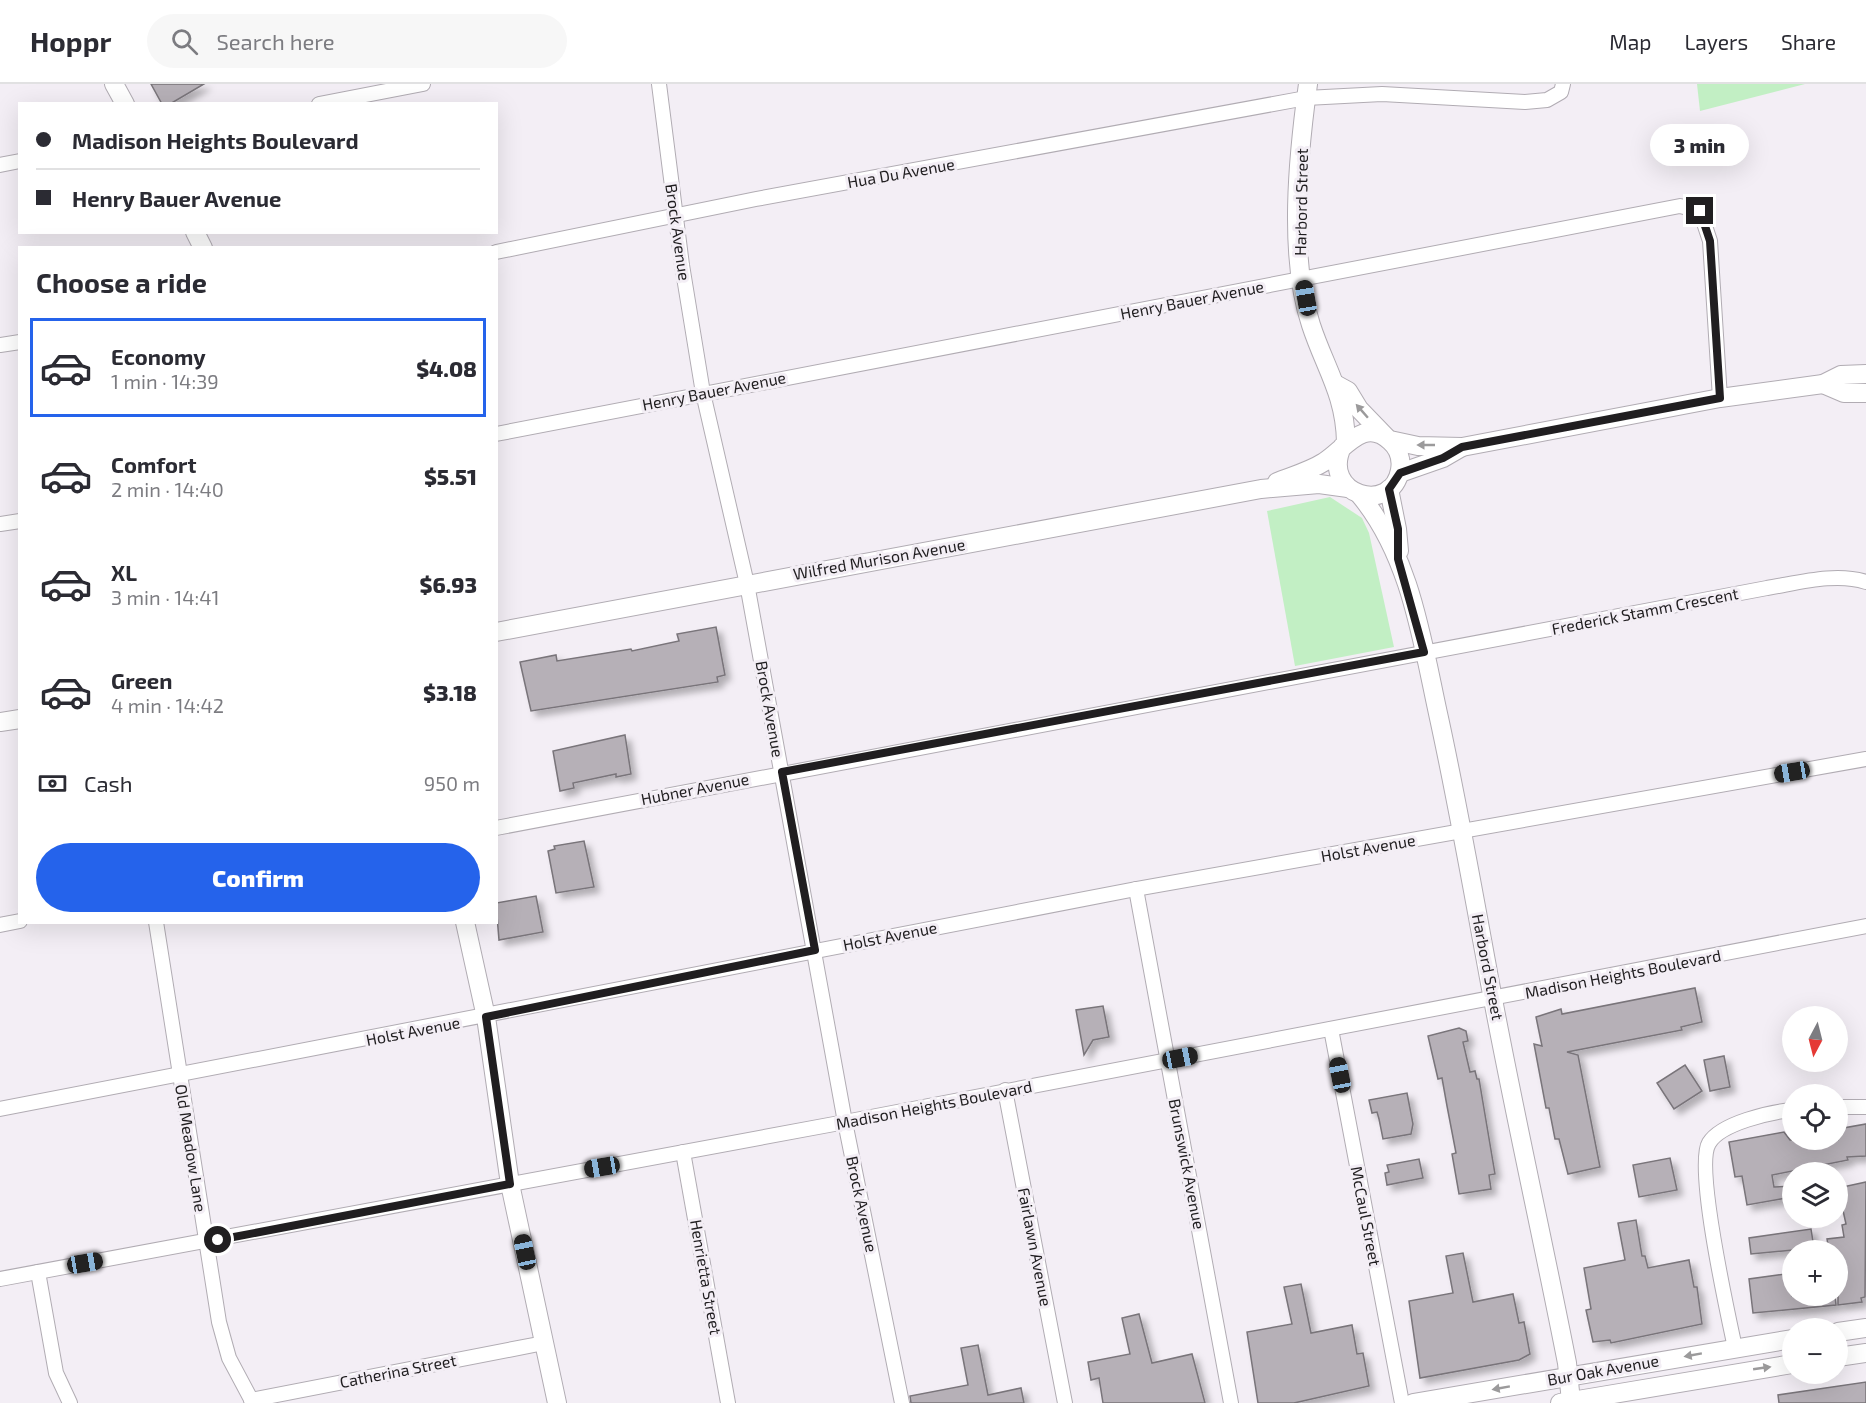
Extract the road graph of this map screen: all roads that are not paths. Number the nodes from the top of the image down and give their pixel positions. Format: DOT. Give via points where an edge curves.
graph roads {
  1 [pos="114,84"];
  2 [pos="423,84"];
  3 [pos="659,84"];
  4 [pos="1563,84"];
  5 [pos="1307,91"];
  6 [pos="124,102"];
  7 [pos="329,102"];
  8 [pos="18,161"];
  9 [pos="0,165"];
  10 [pos="676,216"];
  11 [pos="498,252"];
  12 [pos="1302,279"];
  13 [pos="18,342"];
  14 [pos="0,345"];
  15 [pos="1866,374"];
  16 [pos="1822,384"];
  17 [pos="1337,385"];
  18 [pos="703,393"];
  19 [pos="1866,393"];
  20 [pos="1720,398"];
  21 [pos="498,434"];
  22 [pos="1388,439"];
  23 [pos="1344,445"];
  24 [pos="1462,447"];
  25 [pos="1400,473"];
  26 [pos="1261,489"];
  27 [pos="1389,489"];
  28 [pos="1354,491"];
  29 [pos="18,521"];
  30 [pos="0,524"];
  31 [pos="1398,559"];
  32 [pos="1866,582"];
  33 [pos="747,584"];
  34 [pos="498,632"];
  35 [pos="1424,652"];
  36 [pos="18,719"];
  37 [pos="0,722"];
  38 [pos="1866,759"];
  39 [pos="782,772"];
  40 [pos="498,828"];
  41 [pos="1462,832"];
  42 [pos="1136,890"];
  43 [pos="18,921"];
  44 [pos="156,924"];
  45 [pos="465,924"];
  46 [pos="0,925"];
  47 [pos="1866,926"];
  48 [pos="815,950"];
  49 [pos="1493,998"];
  50 [pos="486,1017"];
  51 [pos="1331,1029"];
  52 [pos="1166,1061"];
  53 [pos="180,1075"];
  54 [pos="1005,1090"];
  55 [pos="1848,1107"];
  56 [pos="1866,1107"];
  57 [pos="0,1109"];
  58 [pos="1782,1111"];
  59 [pos="845,1122"];
  60 [pos="683,1152"];
  61 [pos="510,1184"];
  62 [pos="206,1242"];
  63 [pos="38,1272"];
  64 [pos="0,1279"];
  65 [pos="1866,1328"];
  66 [pos="1848,1331"];
  67 [pos="1782,1341"];
  68 [pos="544,1343"];
  69 [pos="1735,1348"];
  70 [pos="1866,1353"];
  71 [pos="1848,1356"];
  72 [pos="1782,1366"];
  73 [pos="1569,1376"];
  74 [pos="252,1401"];
  75 [pos="1565,1402"];
  76 [pos="70,1403"];
  77 [pos="557,1403"];
  78 [pos="728,1403"];
  79 [pos="902,1403"];
  80 [pos="1065,1403"];
  81 [pos="1231,1403"];
  82 [pos="1402,1403"];
  83 [pos="1413,1403"];
  1 -- 6 [label="street"];
  2 -- 7 [label="street"];
  3 -- 10 [label="street, Brock Avenue"];
  4 -- 5 [label="street, Hua Du Avenue" via="1561,92 1547,100 1525,102"];
  5 -- 10 [label="street, Hua Du Avenue"];
  5 -- 12 [label="street, Harbord Street" via="1298,196"];
  8 -- 9 [label="street"];
  10 -- 11 [label="street, Hua Du Avenue"];
  10 -- 18 [label="street, Brock Avenue"];
  12 -- 17 [label="street, Harbord Street" via="1311,324"];
  12 -- 18 [label="street, Henry Bauer Avenue"];
  12 -- 20 [label="street, Henry Bauer Avenue" via="1680,206 1700,211 1710,241"];
  13 -- 14 [label="street"];
  15 -- 16 [label="street" via="1841,375"];
  16 -- 19 [label="street" via="1844,393"];
  16 -- 20 [label="street"];
  22 -- 17 [label="street, Harbord Street, one-way" via="1359,409 1348,391"];
  17 -- 23 [label="street, Harbord Street"];
  18 -- 21 [label="street, Henry Bauer Avenue"];
  18 -- 33 [label="street, Brock Avenue"];
  20 -- 24 [label="street"];
  22 -- 23 [label="street" via="1370,432"];
  24 -- 22 [label="street, one-way" via="1418,446"];
  22 -- 25 [label="street" via="1400,455"];
  23 -- 26 [label="street, Wilfred Murison Avenue" via="1324,463"];
  23 -- 28 [label="street" via="1337,464 1342,481"];
  24 -- 25 [label="street"];
  25 -- 27 [label="street"];
  26 -- 28 [label="street, Wilfred Murison Avenue" via="1318,484"];
  26 -- 33 [label="street, Wilfred Murison Avenue"];
  27 -- 28 [label="street" via="1378,495"];
  27 -- 31 [label="street, Harbord Street" via="1398,529"];
  28 -- 31 [label="street, Harbord Street" via="1377,517"];
  29 -- 30 [label="street"];
  31 -- 35 [label="street, Harbord Street"];
  32 -- 35 [label="street, Frederick Stamm Crescent" via="1824,579 1767,588"];
  33 -- 34 [label="street, Wilfred Murison Avenue"];
  33 -- 39 [label="street, Brock Avenue"];
  35 -- 39 [label="street, Hubner Avenue"];
  35 -- 41 [label="street, Harbord Street"];
  36 -- 37 [label="street"];
  38 -- 41 [label="street"];
  39 -- 40 [label="street, Hubner Avenue"];
  39 -- 48 [label="street, Brock Avenue"];
  41 -- 42 [label="street, Holst Avenue"];
  41 -- 49 [label="street, Harbord Street"];
  42 -- 48 [label="street, Holst Avenue"];
  42 -- 52 [label="street, Brunswick Avenue"];
  43 -- 46 [label="street"];
  44 -- 53 [label="street, Old Meadow Lane"];
  45 -- 50 [label="street"];
  47 -- 49 [label="street, Madison Heights Boulevard"];
  48 -- 50 [label="street, Holst Avenue"];
  48 -- 59 [label="street, Brock Avenue"];
  49 -- 51 [label="street, Madison Heights Boulevard"];
  49 -- 73 [label="street, Harbord Street"];
  50 -- 53 [label="street, Holst Avenue"];
  50 -- 61 [label="street"];
  51 -- 52 [label="street, Madison Heights Boulevard"];
  51 -- 82 [label="street, McCaul Street"];
  52 -- 54 [label="street, Madison Heights Boulevard"];
  52 -- 81 [label="street, Brunswick Avenue"];
  53 -- 57 [label="street, Holst Avenue"];
  53 -- 62 [label="street, Old Meadow Lane"];
  54 -- 59 [label="street, Madison Heights Boulevard"];
  54 -- 80 [label="street, Fairlawn Avenue"];
  55 -- 56 [label="street"];
  58 -- 69 [label="street" via="1729,1127 1707,1146 1705,1161 1714,1235"];
  59 -- 60 [label="street, Madison Heights Boulevard"];
  59 -- 79 [label="street, Brock Avenue"];
  60 -- 61 [label="street, Madison Heights Boulevard"];
  60 -- 78 [label="street, Henrietta Street"];
  61 -- 62 [label="street, Madison Heights Boulevard"];
  61 -- 68 [label="street"];
  62 -- 63 [label="street, Madison Heights Boulevard"];
  62 -- 74 [label="street, Old Meadow Lane" via="229,1358"];
  63 -- 64 [label="street, Madison Heights Boulevard"];
  63 -- 76 [label="street" via="56,1373"];
  65 -- 66 [label="street"];
  67 -- 69 [label="street, Bur Oak Avenue"];
  68 -- 74 [label="street, Catherina Street"];
  68 -- 77 [label="street"];
  69 -- 73 [label="street, Bur Oak Avenue, one-way"];
  70 -- 71 [label="street"];
  75 -- 72 [label="street, Bur Oak Avenue, one-way"];
  73 -- 75 [label="street, Harbord Street"];
  73 -- 83 [label="street, Bur Oak Avenue, one-way"];
}
